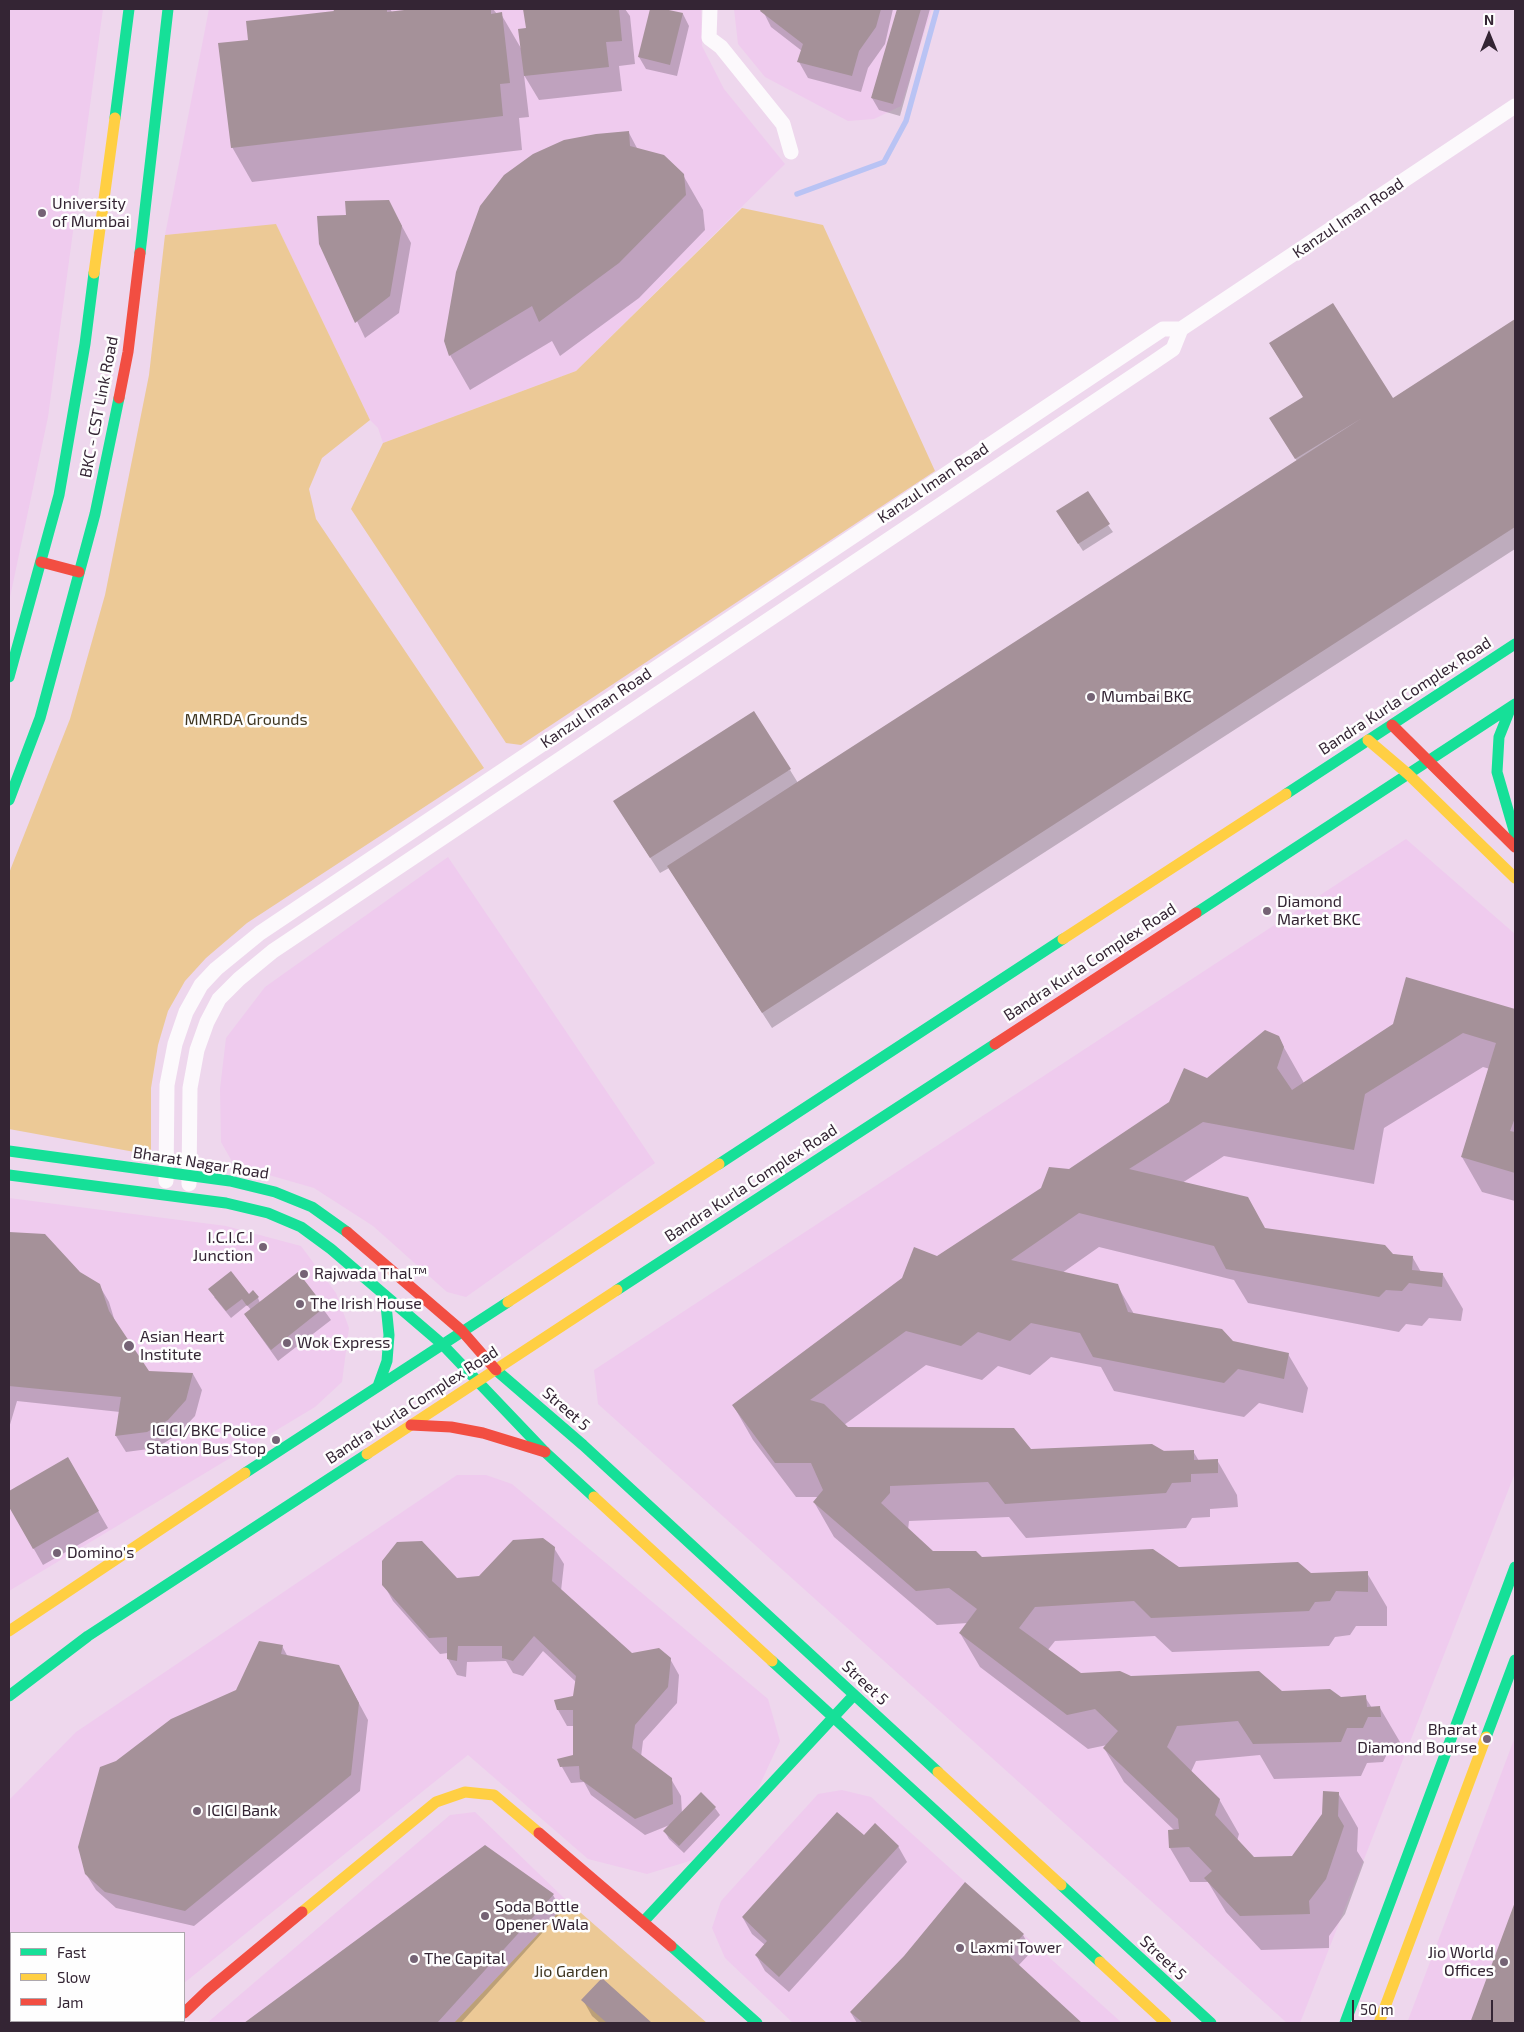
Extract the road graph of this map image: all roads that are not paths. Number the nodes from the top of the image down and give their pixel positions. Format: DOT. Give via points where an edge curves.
graph roads {
  1 [pos="129,9"];
  2 [pos="168,9"];
  3 [pos="710,9"];
  4 [pos="1515,106"];
  5 [pos="791,152"];
  6 [pos="1181,329"];
  7 [pos="41,562"];
  8 [pos="79,572"];
  9 [pos="1515,644"];
  10 [pos="9,677"];
  11 [pos="1513,706"];
  12 [pos="1392,724"];
  13 [pos="1368,740"];
  14 [pos="9,760"];
  15 [pos="1428,761"];
  16 [pos="22,764"];
  17 [pos="1408,774"];
  18 [pos="9,800"];
  19 [pos="1515,834"];
  20 [pos="1515,847"];
  21 [pos="1515,878"];
  22 [pos="9,1151"];
  23 [pos="166,1173"];
  24 [pos="9,1175"];
  25 [pos="188,1176"];
  26 [pos="166,1195"];
  27 [pos="189,1198"];
  28 [pos="385,1295"];
  29 [pos="462,1331"];
  30 [pos="442,1344"];
  31 [pos="496,1370"];
  32 [pos="476,1382"];
  33 [pos="378,1386"];
  34 [pos="411,1425"];
  35 [pos="545,1452"];
  36 [pos="1515,1567"];
  37 [pos="9,1631"];
  38 [pos="1515,1660"];
  39 [pos="854,1695"];
  40 [pos="9,1696"];
  41 [pos="833,1718"];
  42 [pos="644,1920"];
  43 [pos="185,2012"];
  44 [pos="757,2023"];
  45 [pos="1166,2023"];
  46 [pos="1210,2023"];
  47 [pos="1346,2023"];
  48 [pos="1379,2023"];
  1 -- 7 [label="street, BKC - CST Link Road" via="85,344 59,495"];
  2 -- 8 [label="street, BKC - CST Link Road" via="128,352 95,514"];
  3 -- 5 [label="street" via="709,38 721,47 783,124"];
  4 -- 6 [label="street, Kanzul Iman Road"];
  6 -- 23 [label="street, Kanzul Iman Road" via="1163,329 1149,338 260,933 216,969 201,985 186,1012 175,1044 168,1085"];
  6 -- 25 [label="street, Kanzul Iman Road" via="1173,349 274,951 239,979 220,999 197,1050 190,1088"];
  7 -- 8 [label="street"];
  7 -- 10 [label="street, BKC - CST Link Road"];
  8 -- 16 [label="street, BKC - CST Link Road" via="40,718"];
  9 -- 12 [label="street, Bandra Kurla Complex Road"];
  11 -- 15 [label="street, Bandra Kurla Complex Road"];
  11 -- 19 [label="street" via="1498,737 1497,772"];
  12 -- 13 [label="street, Bandra Kurla Complex Road"];
  12 -- 15 [label="street"];
  13 -- 17 [label="street"];
  13 -- 29 [label="street, Bandra Kurla Complex Road"];
  14 -- 16 [label="street"];
  15 -- 17 [label="street, Bandra Kurla Complex Road"];
  15 -- 20 [label="street"];
  16 -- 18 [label="street, BKC - CST Link Road"];
  17 -- 21 [label="street"];
  17 -- 31 [label="street, Bandra Kurla Complex Road"];
  22 -- 23 [label="street, Bharat Nagar Road"];
  23 -- 25 [label="street, Bharat Nagar Road"];
  23 -- 26 [label="street, Kanzul Iman Road"];
  24 -- 26 [label="street"];
  25 -- 27 [label="street, Kanzul Iman Road"];
  25 -- 29 [label="street, Bharat Nagar Road" via="230,1181 275,1192 312,1207 345,1231"];
  26 -- 27 [label="street"];
  27 -- 28 [label="street" via="268,1213 300,1227"];
  28 -- 30 [label="street"];
  28 -- 33 [label="street" via="389,1335 387,1361"];
  29 -- 30 [label="street, Bandra Kurla Complex Road"];
  29 -- 31 [label="street, Bharat Nagar Road"];
  30 -- 32 [label="street"];
  30 -- 33 [label="street, Bandra Kurla Complex Road"];
  31 -- 32 [label="street, Bandra Kurla Complex Road"];
  31 -- 39 [label="street, Street 5" via="583,1445"];
  32 -- 34 [label="street, Bandra Kurla Complex Road"];
  32 -- 35 [label="street"];
  33 -- 37 [label="street, Bandra Kurla Complex Road" via="59,1594"];
  34 -- 35 [label="street" via="451,1427"];
  34 -- 40 [label="street, Bandra Kurla Complex Road" via="88,1636"];
  35 -- 41 [label="street"];
  36 -- 47 [label="street"];
  38 -- 48 [label="street"];
  39 -- 41 [label="street"];
  39 -- 46 [label="street, Street 5"];
  41 -- 42 [label="street"];
  41 -- 45 [label="street"];
  42 -- 43 [label="street" via="494,1795 465,1792 436,1802"];
  42 -- 44 [label="street"];
}
